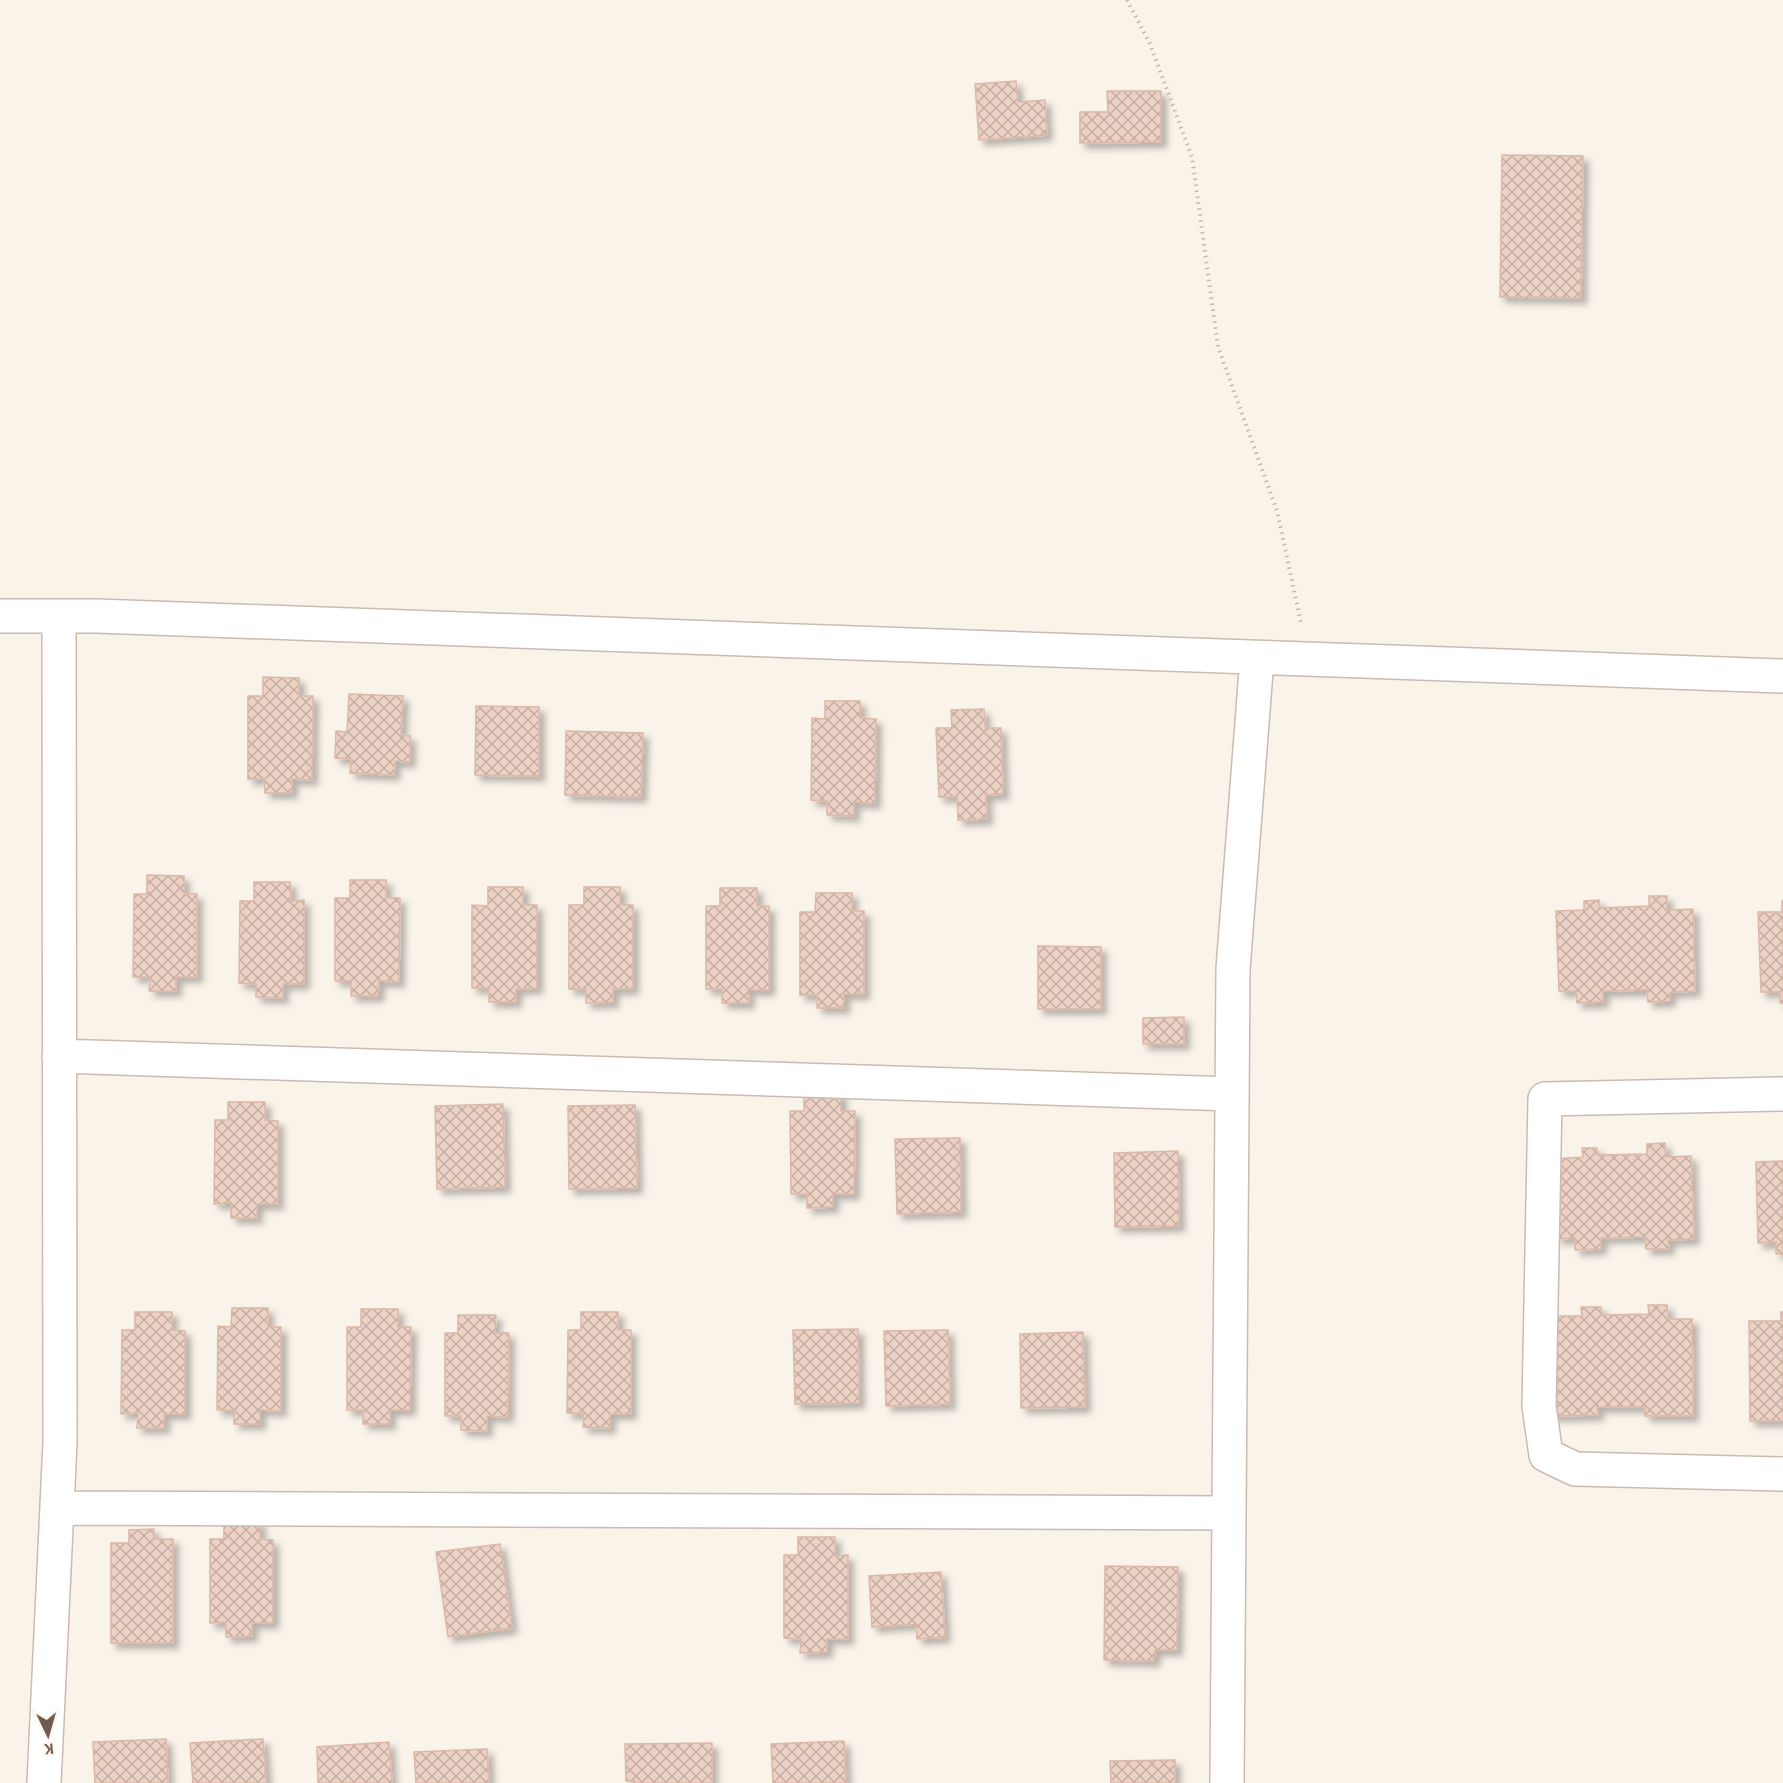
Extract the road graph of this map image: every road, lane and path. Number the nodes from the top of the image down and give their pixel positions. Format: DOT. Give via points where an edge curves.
graph roads {
  1 [pos="1128,0"];
  2 [pos="0,616"];
  3 [pos="59,616"];
  4 [pos="1257,658"];
  5 [pos="1308,659"];
  6 [pos="1783,676"];
  7 [pos="60,1056"];
  8 [pos="1232,1094"];
  9 [pos="1783,1094"];
  10 [pos="1783,1474"];
  11 [pos="57,1508"];
  12 [pos="1229,1513"];
  13 [pos="44,1783"];
  14 [pos="1227,1783"];
  1 -- 5 [label="path" via="1150,44 1192,157 1218,348 1277,511"];
  2 -- 3 [label="street"];
  3 -- 4 [label="street"];
  3 -- 7 [label="street"];
  4 -- 5 [label="street"];
  4 -- 8 [label="street" via="1233,969"];
  5 -- 6 [label="street"];
  7 -- 8 [label="street"];
  7 -- 11 [label="street"];
  8 -- 12 [label="street"];
  9 -- 10 [label="street" via="1545,1099 1539,1406 1546,1455 1575,1469"];
  11 -- 12 [label="street"];
  11 -- 13 [label="street"];
  12 -- 14 [label="street"];
}
